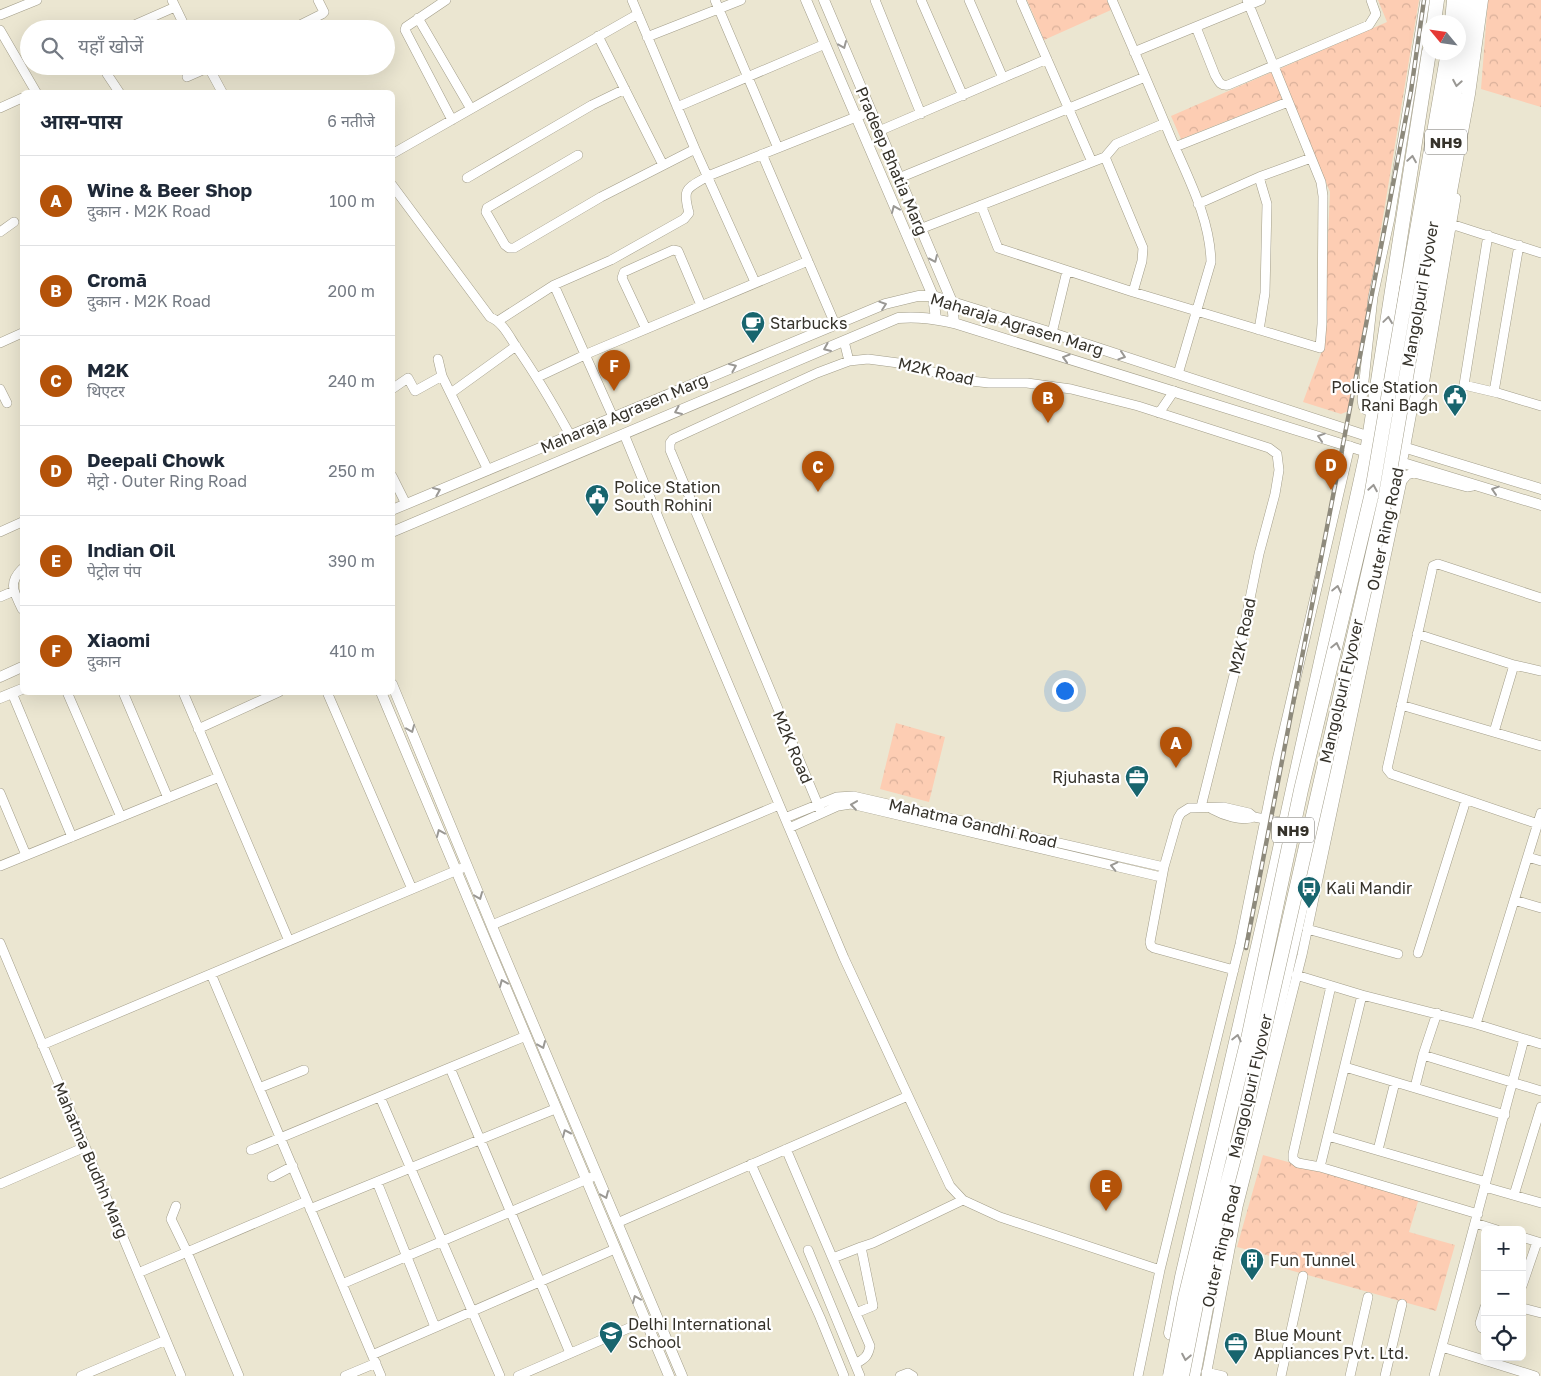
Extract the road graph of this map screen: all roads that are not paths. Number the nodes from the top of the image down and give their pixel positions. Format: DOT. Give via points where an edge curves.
graph roads {
  1 [pos="37,0"];
  2 [pos="318,0"];
  3 [pos="446,0"];
  4 [pos="632,0"];
  5 [pos="741,0"];
  6 [pos="806,0"];
  7 [pos="824,0"];
  8 [pos="875,0"];
  9 [pos="921,0"];
  10 [pos="969,0"];
  11 [pos="1021,0"];
  12 [pos="1112,0"];
  13 [pos="1261,0"];
  14 [pos="1371,0"];
  15 [pos="1425,0"];
  16 [pos="1437,0"];
  17 [pos="1454,0"];
  18 [pos="1468,0"];
  19 [pos="1481,0"];
  20 [pos="1486,0"];
  21 [pos="1248,2"];
  22 [pos="173,3"];
  23 [pos="717,4"];
  24 [pos="638,14"];
  25 [pos="0,15"];
  26 [pos="1435,15"];
  27 [pos="1453,15"];
  28 [pos="418,18"];
  29 [pos="312,19"];
  30 [pos="142,20"];
  31 [pos="182,20"];
  32 [pos="1196,27"];
  33 [pos="0,30"];
  34 [pos="598,36"];
  35 [pos="648,37"];
  36 [pos="825,44"];
  37 [pos="1134,52"];
  38 [pos="1047,59"];
  39 [pos="1428,60"];
  40 [pos="1447,60"];
  41 [pos="20,65"];
  42 [pos="1274,65"];
  43 [pos="25,75"];
  44 [pos="108,75"];
  45 [pos="192,75"];
  46 [pos="214,75"];
  47 [pos="187,77"];
  48 [pos="748,77"];
  49 [pos="1145,77"];
  50 [pos="1003,78"];
  51 [pos="625,89"];
  52 [pos="34,90"];
  53 [pos="118,90"];
  54 [pos="221,90"];
  55 [pos="963,96"];
  56 [pos="20,99"];
  57 [pos="1288,102"];
  58 [pos="677,107"];
  59 [pos="0,108"];
  60 [pos="1069,108"];
  61 [pos="471,109"];
  62 [pos="871,111"];
  63 [pos="921,114"];
  64 [pos="856,117"];
  65 [pos="452,120"];
  66 [pos="1165,123"];
  67 [pos="880,131"];
  68 [pos="1175,147"];
  69 [pos="778,148"];
  70 [pos="694,149"];
  71 [pos="395,152"];
  72 [pos="762,154"];
  73 [pos="578,155"];
  74 [pos="1105,157"];
  75 [pos="1310,158"];
  76 [pos="1092,162"];
  77 [pos="663,165"];
  78 [pos="708,176"];
  79 [pos="467,178"];
  80 [pos="899,178"];
  81 [pos="1259,178"];
  82 [pos="395,189"];
  83 [pos="1198,204"];
  84 [pos="981,205"];
  85 [pos="14,222"];
  86 [pos="1451,224"];
  87 [pos="920,229"];
  88 [pos="0,232"];
  89 [pos="1488,235"];
  90 [pos="1519,245"];
  91 [pos="1541,252"];
  92 [pos="808,261"];
  93 [pos="1067,271"];
  94 [pos="755,282"];
  95 [pos="554,285"];
  96 [pos="1133,292"];
  97 [pos="933,296"];
  98 [pos="952,302"];
  99 [pos="701,305"];
  100 [pos="1196,311"];
  101 [pos="936,320"];
  102 [pos="498,321"];
  103 [pos="954,323"];
  104 [pos="835,324"];
  105 [pos="646,329"];
  106 [pos="1259,330"];
  107 [pos="1052,333"];
  108 [pos="20,336"];
  109 [pos="844,341"];
  110 [pos="0,343"];
  111 [pos="516,346"];
  112 [pos="584,355"];
  113 [pos="1383,356"];
  114 [pos="438,359"];
  115 [pos="850,361"];
  116 [pos="1419,362"];
  117 [pos="1178,374"];
  118 [pos="442,376"];
  119 [pos="538,378"];
  120 [pos="395,386"];
  121 [pos="0,389"];
  122 [pos="1174,391"];
  123 [pos="1494,392"];
  124 [pos="451,394"];
  125 [pos="7,403"];
  126 [pos="1268,403"];
  127 [pos="1541,406"];
  128 [pos="1410,408"];
  129 [pos="1374,411"];
  130 [pos="1159,412"];
  131 [pos="613,417"];
  132 [pos="1263,419"];
  133 [pos="624,434"];
  134 [pos="570,435"];
  135 [pos="1370,437"];
  136 [pos="1350,446"];
  137 [pos="1404,447"];
  138 [pos="1367,452"];
  139 [pos="1400,462"];
  140 [pos="1469,467"];
  141 [pos="488,470"];
  142 [pos="1463,480"];
  143 [pos="395,482"];
  144 [pos="1478,485"];
  145 [pos="1541,489"];
  146 [pos="406,504"];
  147 [pos="1541,505"];
  148 [pos="395,509"];
  149 [pos="20,523"];
  150 [pos="2,528"];
  151 [pos="395,531"];
  152 [pos="20,571"];
  153 [pos="14,591"];
  154 [pos="0,597"];
  155 [pos="1541,598"];
  156 [pos="20,604"];
  157 [pos="1330,623"];
  158 [pos="1364,631"];
  159 [pos="1417,634"];
  160 [pos="1514,665"];
  161 [pos="20,668"];
  162 [pos="1541,672"];
  163 [pos="0,677"];
  164 [pos="20,690"];
  165 [pos="395,691"];
  166 [pos="12,693"];
  167 [pos="68,695"];
  168 [pos="124,695"];
  169 [pos="183,695"];
  170 [pos="272,695"];
  171 [pos="328,695"];
  172 [pos="382,695"];
  173 [pos="0,698"];
  174 [pos="1401,704"];
  175 [pos="198,729"];
  176 [pos="1494,732"];
  177 [pos="1541,746"];
  178 [pos="219,777"];
  179 [pos="0,793"];
  180 [pos="168,798"];
  181 [pos="1466,800"];
  182 [pos="779,805"];
  183 [pos="1201,807"];
  184 [pos="820,808"];
  185 [pos="1541,813"];
  186 [pos="121,817"];
  187 [pos="785,818"];
  188 [pos="1265,819"];
  189 [pos="1286,823"];
  190 [pos="1538,824"];
  191 [pos="789,828"];
  192 [pos="72,837"];
  193 [pos="26,855"];
  194 [pos="1528,857"];
  195 [pos="1541,861"];
  196 [pos="0,866"];
  197 [pos="467,866"];
  198 [pos="1164,867"];
  199 [pos="456,871"];
  200 [pos="1161,877"];
  201 [pos="412,889"];
  202 [pos="1514,900"];
  203 [pos="1541,908"];
  204 [pos="492,926"];
  205 [pos="1307,930"];
  206 [pos="289,941"];
  207 [pos="1,948"];
  208 [pos="1398,954"];
  209 [pos="1418,954"];
  210 [pos="1234,970"];
  211 [pos="211,974"];
  212 [pos="1296,975"];
  213 [pos="1331,986"];
  214 [pos="1362,995"];
  215 [pos="1437,1013"];
  216 [pos="1476,1024"];
  217 [pos="526,1036"];
  218 [pos="1524,1039"];
  219 [pos="1541,1044"];
  220 [pos="42,1045"];
  221 [pos="1423,1055"];
  222 [pos="1345,1067"];
  223 [pos="450,1068"];
  224 [pos="304,1070"];
  225 [pos="1395,1082"];
  226 [pos="1513,1083"];
  227 [pos="1415,1087"];
  228 [pos="259,1088"];
  229 [pos="1541,1091"];
  230 [pos="908,1096"];
  231 [pos="380,1097"];
  232 [pos="1541,1107"];
  233 [pos="555,1109"];
  234 [pos="1505,1115"];
  235 [pos="1328,1136"];
  236 [pos="280,1138"];
  237 [pos="480,1139"];
  238 [pos="85,1147"];
  239 [pos="786,1149"];
  240 [pos="250,1150"];
  241 [pos="1378,1150"];
  242 [pos="751,1164"];
  243 [pos="294,1166"];
  244 [pos="1320,1167"];
  245 [pos="411,1168"];
  246 [pos="597,1175"];
  247 [pos="272,1177"];
  248 [pos="586,1179"];
  249 [pos="377,1182"];
  250 [pos="0,1184"];
  251 [pos="1486,1184"];
  252 [pos="1514,1195"];
  253 [pos="963,1200"];
  254 [pos="1541,1203"];
  255 [pos="309,1205"];
  256 [pos="176,1206"];
  257 [pos="510,1211"];
  258 [pos="1476,1219"];
  259 [pos="617,1223"];
  260 [pos="1489,1226"];
  261 [pos="1526,1238"];
  262 [pos="442,1241"];
  263 [pos="1539,1242"];
  264 [pos="861,1247"];
  265 [pos="615,1249"];
  266 [pos="808,1250"];
  267 [pos="187,1252"];
  268 [pos="406,1257"];
  269 [pos="833,1258"];
  270 [pos="1160,1270"];
  271 [pos="138,1273"];
  272 [pos="1304,1276"];
  273 [pos="1526,1276"];
  274 [pos="540,1282"];
  275 [pos="342,1284"];
  276 [pos="1368,1297"];
  277 [pos="1402,1304"];
  278 [pos="1526,1309"];
  279 [pos="472,1311"];
  280 [pos="856,1313"];
  281 [pos="1541,1313"];
  282 [pos="645,1321"];
  283 [pos="435,1327"];
  284 [pos="166,1340"];
  285 [pos="1442,1347"];
  286 [pos="570,1353"];
  287 [pos="374,1359"];
  288 [pos="854,1364"];
  289 [pos="1202,1375"];
  290 [pos="81,1376"];
  291 [pos="181,1376"];
  292 [pos="239,1376"];
  293 [pos="345,1376"];
  294 [pos="381,1376"];
  295 [pos="500,1376"];
  296 [pos="518,1376"];
  297 [pos="669,1376"];
  298 [pos="682,1376"];
  299 [pos="844,1376"];
  300 [pos="860,1376"];
  301 [pos="900,1376"];
  302 [pos="913,1376"];
  303 [pos="1138,1376"];
  304 [pos="1164,1376"];
  305 [pos="1170,1376"];
  306 [pos="1182,1376"];
  307 [pos="1223,1376"];
  308 [pos="1281,1376"];
  309 [pos="1350,1376"];
  310 [pos="1385,1376"];
  311 [pos="1434,1376"];
  312 [pos="1535,1376"];
  1 -- 25 [label="street"];
  2 -- 29 [label="street" via="324,12"];
  3 -- 28 [label="street"];
  4 -- 24 [label="street"];
  5 -- 23 [label="street"];
  6 -- 36 [label="street, Pradeep Bhatia Marg"];
  7 -- 62 [label="street, Pradeep Bhatia Marg, one-way"];
  8 -- 63 [label="street"];
  9 -- 55 [label="street"];
  10 -- 50 [label="street"];
  11 -- 38 [label="street"];
  12 -- 37 [label="street"];
  13 -- 21 [label="street"];
  14 -- 42 [label="street" via="1376,14 1369,25"];
  15 -- 129 [label="street" via="1390,218 1373,297 1362,399 1366,410"];
  16 -- 26 [label="main road"];
  17 -- 27 [label="main road"];
  18 -- 306 [label="main road, Mangolpuri Flyover / NH9, one-way, bridge" via="1385,500 1242,1127 1197,1300"];
  19 -- 116 [label="main road, Outer Ring Road" via="1468,94"];
  20 -- 86 [label="street"];
  21 -- 32 [label="street"];
  21 -- 42 [label="street"];
  22 -- 30 [label="street"];
  22 -- 31 [label="street"];
  23 -- 35 [label="street"];
  23 -- 48 [label="street"];
  24 -- 34 [label="street"];
  24 -- 35 [label="street"];
  28 -- 61 [label="street"];
  28 -- 65 [label="street" via="404,30"];
  32 -- 37 [label="street"];
  32 -- 42 [label="street" via="1215,75 1223,85"];
  33 -- 41 [label="street"];
  34 -- 51 [label="street"];
  34 -- 61 [label="street"];
  35 -- 58 [label="street"];
  36 -- 48 [label="street"];
  36 -- 64 [label="street, Pradeep Bhatia Marg"];
  37 -- 49 [label="street"];
  38 -- 50 [label="street"];
  38 -- 60 [label="street"];
  113 -- 39 [label="main road, Outer Ring Road, one-way"];
  305 -- 40 [label="main road, Mangolpuri Flyover / NH9, one-way, bridge" via="1185,1298 1248,1038 1371,497"];
  42 -- 57 [label="street"];
  43 -- 52 [label="street"];
  44 -- 53 [label="street"];
  45 -- 47 [label="street"];
  46 -- 54 [label="street"];
  48 -- 58 [label="street"];
  48 -- 69 [label="street"];
  49 -- 60 [label="street"];
  49 -- 66 [label="street"];
  50 -- 55 [label="street"];
  51 -- 77 [label="street"];
  51 -- 79 [label="street"];
  55 -- 63 [label="street"];
  56 -- 59 [label="street"];
  57 -- 68 [label="street"];
  57 -- 75 [label="street"];
  58 -- 70 [label="street"];
  60 -- 76 [label="street"];
  60 -- 80 [label="street"];
  61 -- 65 [label="street"];
  62 -- 64 [label="street"];
  62 -- 67 [label="street, Pradeep Bhatia Marg"];
  63 -- 67 [label="street"];
  64 -- 69 [label="street"];
  97 -- 64 [label="street, Pradeep Bhatia Marg, one-way"];
  65 -- 71 [label="street"];
  66 -- 68 [label="street"];
  66 -- 74 [label="street" via="1116,144"];
  67 -- 80 [label="street, Pradeep Bhatia Marg"];
  68 -- 83 [label="street"];
  69 -- 72 [label="street"];
  70 -- 77 [label="street"];
  70 -- 78 [label="street"];
  72 -- 78 [label="street"];
  72 -- 92 [label="street"];
  73 -- 77 [label="street" via="487,208 486,212 505,245 514,248 600,196"];
  74 -- 76 [label="street"];
  74 -- 96 [label="street" via="1143,248"];
  75 -- 81 [label="street"];
  75 -- 106 [label="street" via="1321,182 1323,196 1320,348"];
  76 -- 84 [label="street"];
  78 -- 94 [label="street"];
  78 -- 95 [label="street" via="685,192 689,213 684,219 611,260"];
  80 -- 87 [label="street, Pradeep Bhatia Marg"];
  81 -- 83 [label="street"];
  81 -- 106 [label="street" via="1266,204 1264,292"];
  82 -- 102 [label="street" via="490,317"];
  83 -- 100 [label="street" via="1207,225 1210,262"];
  84 -- 87 [label="street"];
  84 -- 93 [label="street" via="998,248"];
  85 -- 88 [label="street"];
  86 -- 89 [label="street"];
  86 -- 128 [label="street" via="1423,391"];
  87 -- 98 [label="street, Pradeep Bhatia Marg, one-way"];
  89 -- 90 [label="street"];
  89 -- 123 [label="street" via="1464,385"];
  90 -- 91 [label="street"];
  90 -- 123 [label="street"];
  92 -- 94 [label="street"];
  92 -- 104 [label="street"];
  93 -- 96 [label="street"];
  93 -- 107 [label="street"];
  94 -- 99 [label="street"];
  95 -- 102 [label="street"];
  95 -- 112 [label="street"];
  96 -- 100 [label="street"];
  97 -- 98 [label="street, Maharaja Agrasen Marg"];
  97 -- 101 [label="street, Pradeep Bhatia Marg"];
  104 -- 97 [label="street, Maharaja Agrasen Marg, one-way" via="884,304"];
  98 -- 103 [label="street, Pradeep Bhatia Marg"];
  98 -- 107 [label="street, Maharaja Agrasen Marg"];
  99 -- 105 [label="street"];
  99 -- 105 [label="street" via="678,251 673,250 624,272 622,278"];
  100 -- 106 [label="street"];
  100 -- 117 [label="street"];
  101 -- 103 [label="street, Maharaja Agrasen Marg"];
  101 -- 109 [label="street, Maharaja Agrasen Marg" via="898,318"];
  102 -- 111 [label="street"];
  122 -- 103 [label="street, Maharaja Agrasen Marg, one-way"];
  131 -- 104 [label="street, Maharaja Agrasen Marg, one-way"];
  105 -- 112 [label="street"];
  107 -- 117 [label="street, Maharaja Agrasen Marg, one-way"];
  108 -- 110 [label="street"];
  109 -- 115 [label="street"];
  109 -- 133 [label="street, Maharaja Agrasen Marg, one-way"];
  111 -- 119 [label="street"];
  111 -- 124 [label="street"];
  112 -- 119 [label="street"];
  112 -- 131 [label="street"];
  113 -- 116 [label="main road" via="1400,348 1408,350"];
  113 -- 129 [label="main road, Outer Ring Road"];
  114 -- 118 [label="street"];
  115 -- 130 [label="street, M2K Road" via="888,360 971,381 1071,389"];
  115 -- 184 [label="street, M2K Road" via="817,372 673,439 670,444"];
  116 -- 128 [label="main road, Outer Ring Road"];
  117 -- 126 [label="street, Maharaja Agrasen Marg"];
  118 -- 120 [label="street" via="415,391 408,378"];
  118 -- 124 [label="street"];
  119 -- 134 [label="street"];
  121 -- 125 [label="street"];
  122 -- 130 [label="street"];
  122 -- 132 [label="street, Maharaja Agrasen Marg"];
  123 -- 127 [label="street"];
  124 -- 141 [label="street"];
  126 -- 132 [label="street"];
  126 -- 135 [label="street, Maharaja Agrasen Marg"];
  128 -- 137 [label="main road, Outer Ring Road"];
  129 -- 135 [label="main road, Outer Ring Road"];
  130 -- 183 [label="street, M2K Road" via="1269,448 1279,461 1275,494 1237,663"];
  131 -- 134 [label="street, Maharaja Agrasen Marg"];
  136 -- 132 [label="street, Maharaja Agrasen Marg, one-way"];
  133 -- 151 [label="street, Maharaja Agrasen Marg"];
  133 -- 182 [label="street"];
  134 -- 141 [label="street, Maharaja Agrasen Marg"];
  135 -- 138 [label="main road, Outer Ring Road"];
  136 -- 138 [label="street, Maharaja Agrasen Marg"];
  136 -- 188 [label="street"];
  137 -- 139 [label="main road, Outer Ring Road"];
  137 -- 140 [label="street"];
  157 -- 138 [label="main road, Outer Ring Road, one-way"];
  139 -- 142 [label="street"];
  139 -- 158 [label="main road, Outer Ring Road"];
  140 -- 142 [label="street"];
  140 -- 145 [label="street"];
  146 -- 141 [label="street, Maharaja Agrasen Marg, one-way"];
  142 -- 144 [label="street"];
  143 -- 146 [label="street"];
  147 -- 144 [label="street, one-way"];
  144 -- 205 [label="street" via="1467,487 1414,473 1406,475 1402,481"];
  146 -- 148 [label="street, Maharaja Agrasen Marg"];
  149 -- 150 [label="street"];
  152 -- 153 [label="street" via="13,582"];
  153 -- 154 [label="street"];
  153 -- 156 [label="street"];
  155 -- 159 [label="street" via="1435,564"];
  157 -- 158 [label="main road"];
  157 -- 189 [label="main road, Outer Ring Road"];
  158 -- 289 [label="main road, Outer Ring Road" via="1210,1287"];
  159 -- 160 [label="street"];
  159 -- 174 [label="street"];
  160 -- 162 [label="street"];
  160 -- 176 [label="street"];
  161 -- 163 [label="street"];
  164 -- 166 [label="street"];
  165 -- 197 [label="street, one-way"];
  166 -- 173 [label="street"];
  166 -- 192 [label="street"];
  167 -- 186 [label="street"];
  168 -- 180 [label="street"];
  169 -- 175 [label="street"];
  170 -- 175 [label="street"];
  171 -- 201 [label="street"];
  199 -- 172 [label="street, one-way"];
  174 -- 176 [label="street"];
  174 -- 181 [label="street" via="1388,772"];
  175 -- 178 [label="street"];
  176 -- 177 [label="street"];
  178 -- 180 [label="street"];
  178 -- 206 [label="street"];
  179 -- 193 [label="street"];
  180 -- 186 [label="street"];
  181 -- 190 [label="street"];
  181 -- 209 [label="street"];
  182 -- 187 [label="street"];
  182 -- 204 [label="street"];
  183 -- 188 [label="street" via="1223,807"];
  183 -- 198 [label="street" via="1181,813"];
  184 -- 187 [label="street, Mahatma Gandhi Road"];
  184 -- 191 [label="street, Mahatma Gandhi Road"];
  184 -- 198 [label="street, Mahatma Gandhi Road" via="837,796 853,796"];
  200 -- 184 [label="street, Mahatma Gandhi Road, one-way" via="851,804"];
  185 -- 190 [label="street"];
  186 -- 192 [label="street"];
  187 -- 191 [label="street"];
  188 -- 189 [label="street"];
  188 -- 210 [label="street"];
  304 -- 189 [label="main road, Outer Ring Road, one-way" via="1182,1277"];
  190 -- 194 [label="street"];
  191 -- 230 [label="street"];
  192 -- 193 [label="street"];
  193 -- 196 [label="street"];
  194 -- 195 [label="street"];
  194 -- 202 [label="street"];
  197 -- 199 [label="street"];
  197 -- 204 [label="street, one-way"];
  198 -- 200 [label="street"];
  199 -- 201 [label="street"];
  217 -- 199 [label="street, one-way"];
  200 -- 210 [label="street" via="1151,946"];
  201 -- 206 [label="street"];
  202 -- 203 [label="street"];
  202 -- 216 [label="street"];
  204 -- 246 [label="street, one-way"];
  205 -- 208 [label="street"];
  205 -- 212 [label="street"];
  206 -- 211 [label="street"];
  207 -- 220 [label="street, Mahatma Budhh Marg"];
  210 -- 270 [label="street"];
  211 -- 220 [label="street"];
  211 -- 228 [label="street"];
  212 -- 213 [label="street"];
  212 -- 289 [label="street" via="1238,1207"];
  213 -- 214 [label="street"];
  213 -- 244 [label="street" via="1293,1154 1294,1161"];
  214 -- 215 [label="street"];
  214 -- 222 [label="street"];
  215 -- 216 [label="street"];
  215 -- 221 [label="street"];
  216 -- 218 [label="street"];
  217 -- 223 [label="street"];
  217 -- 233 [label="street"];
  218 -- 219 [label="street"];
  218 -- 226 [label="street"];
  220 -- 238 [label="street, Mahatma Budhh Marg"];
  221 -- 226 [label="street"];
  221 -- 227 [label="street"];
  222 -- 225 [label="street"];
  222 -- 235 [label="street"];
  223 -- 231 [label="street"];
  223 -- 237 [label="street"];
  224 -- 228 [label="street"];
  225 -- 227 [label="street"];
  225 -- 241 [label="street"];
  226 -- 229 [label="street"];
  226 -- 234 [label="street"];
  227 -- 234 [label="street"];
  228 -- 236 [label="street"];
  230 -- 239 [label="street"];
  230 -- 253 [label="street" via="950,1186"];
  231 -- 236 [label="street"];
  231 -- 245 [label="street"];
  232 -- 252 [label="street"];
  233 -- 237 [label="street"];
  248 -- 233 [label="street, one-way"];
  234 -- 251 [label="street"];
  235 -- 241 [label="street"];
  235 -- 244 [label="street"];
  236 -- 240 [label="street"];
  236 -- 243 [label="street"];
  237 -- 245 [label="street"];
  237 -- 257 [label="street"];
  238 -- 250 [label="street"];
  238 -- 271 [label="street, Mahatma Budhh Marg"];
  239 -- 242 [label="street"];
  239 -- 269 [label="street"];
  241 -- 251 [label="street"];
  242 -- 259 [label="street"];
  242 -- 299 [label="street"];
  243 -- 247 [label="street"];
  243 -- 255 [label="street"];
  244 -- 258 [label="street"];
  245 -- 249 [label="street"];
  245 -- 262 [label="street"];
  246 -- 248 [label="street"];
  246 -- 259 [label="street, one-way"];
  248 -- 257 [label="street"];
  248 -- 265 [label="street"];
  249 -- 255 [label="street"];
  249 -- 268 [label="street"];
  251 -- 252 [label="street"];
  251 -- 258 [label="street"];
  252 -- 254 [label="street"];
  253 -- 264 [label="street"];
  253 -- 270 [label="street" via="1000,1217"];
  255 -- 267 [label="street"];
  255 -- 275 [label="street"];
  256 -- 267 [label="street" via="171,1219"];
  257 -- 262 [label="street"];
  257 -- 274 [label="street"];
  258 -- 260 [label="street"];
  258 -- 285 [label="street"];
  259 -- 298 [label="street"];
  261 -- 263 [label="street"];
  262 -- 268 [label="street"];
  262 -- 279 [label="street"];
  263 -- 273 [label="street"];
  264 -- 269 [label="street"];
  264 -- 280 [label="street" via="873,1306"];
  265 -- 274 [label="street"];
  282 -- 265 [label="street, one-way"];
  266 -- 288 [label="street"];
  267 -- 271 [label="street"];
  267 -- 292 [label="street"];
  268 -- 275 [label="street"];
  268 -- 283 [label="street"];
  269 -- 280 [label="street"];
  270 -- 303 [label="street"];
  271 -- 284 [label="street, Mahatma Budhh Marg"];
  272 -- 308 [label="street"];
  274 -- 279 [label="street"];
  274 -- 286 [label="street"];
  275 -- 287 [label="street"];
  276 -- 309 [label="street"];
  277 -- 310 [label="street"];
  278 -- 281 [label="street"];
  279 -- 283 [label="street"];
  279 -- 295 [label="street"];
  280 -- 288 [label="street" via="870,1346 866,1358"];
  282 -- 286 [label="street"];
  282 -- 297 [label="street"];
  283 -- 287 [label="street"];
  284 -- 290 [label="street"];
  284 -- 291 [label="street, Mahatma Budhh Marg"];
  285 -- 311 [label="street"];
  285 -- 312 [label="street"];
  286 -- 296 [label="street"];
  287 -- 293 [label="street"];
  287 -- 294 [label="street"];
  288 -- 300 [label="street"];
  289 -- 307 [label="street"];
  301 -- 302 [label="street" via="908,1373"];
}
